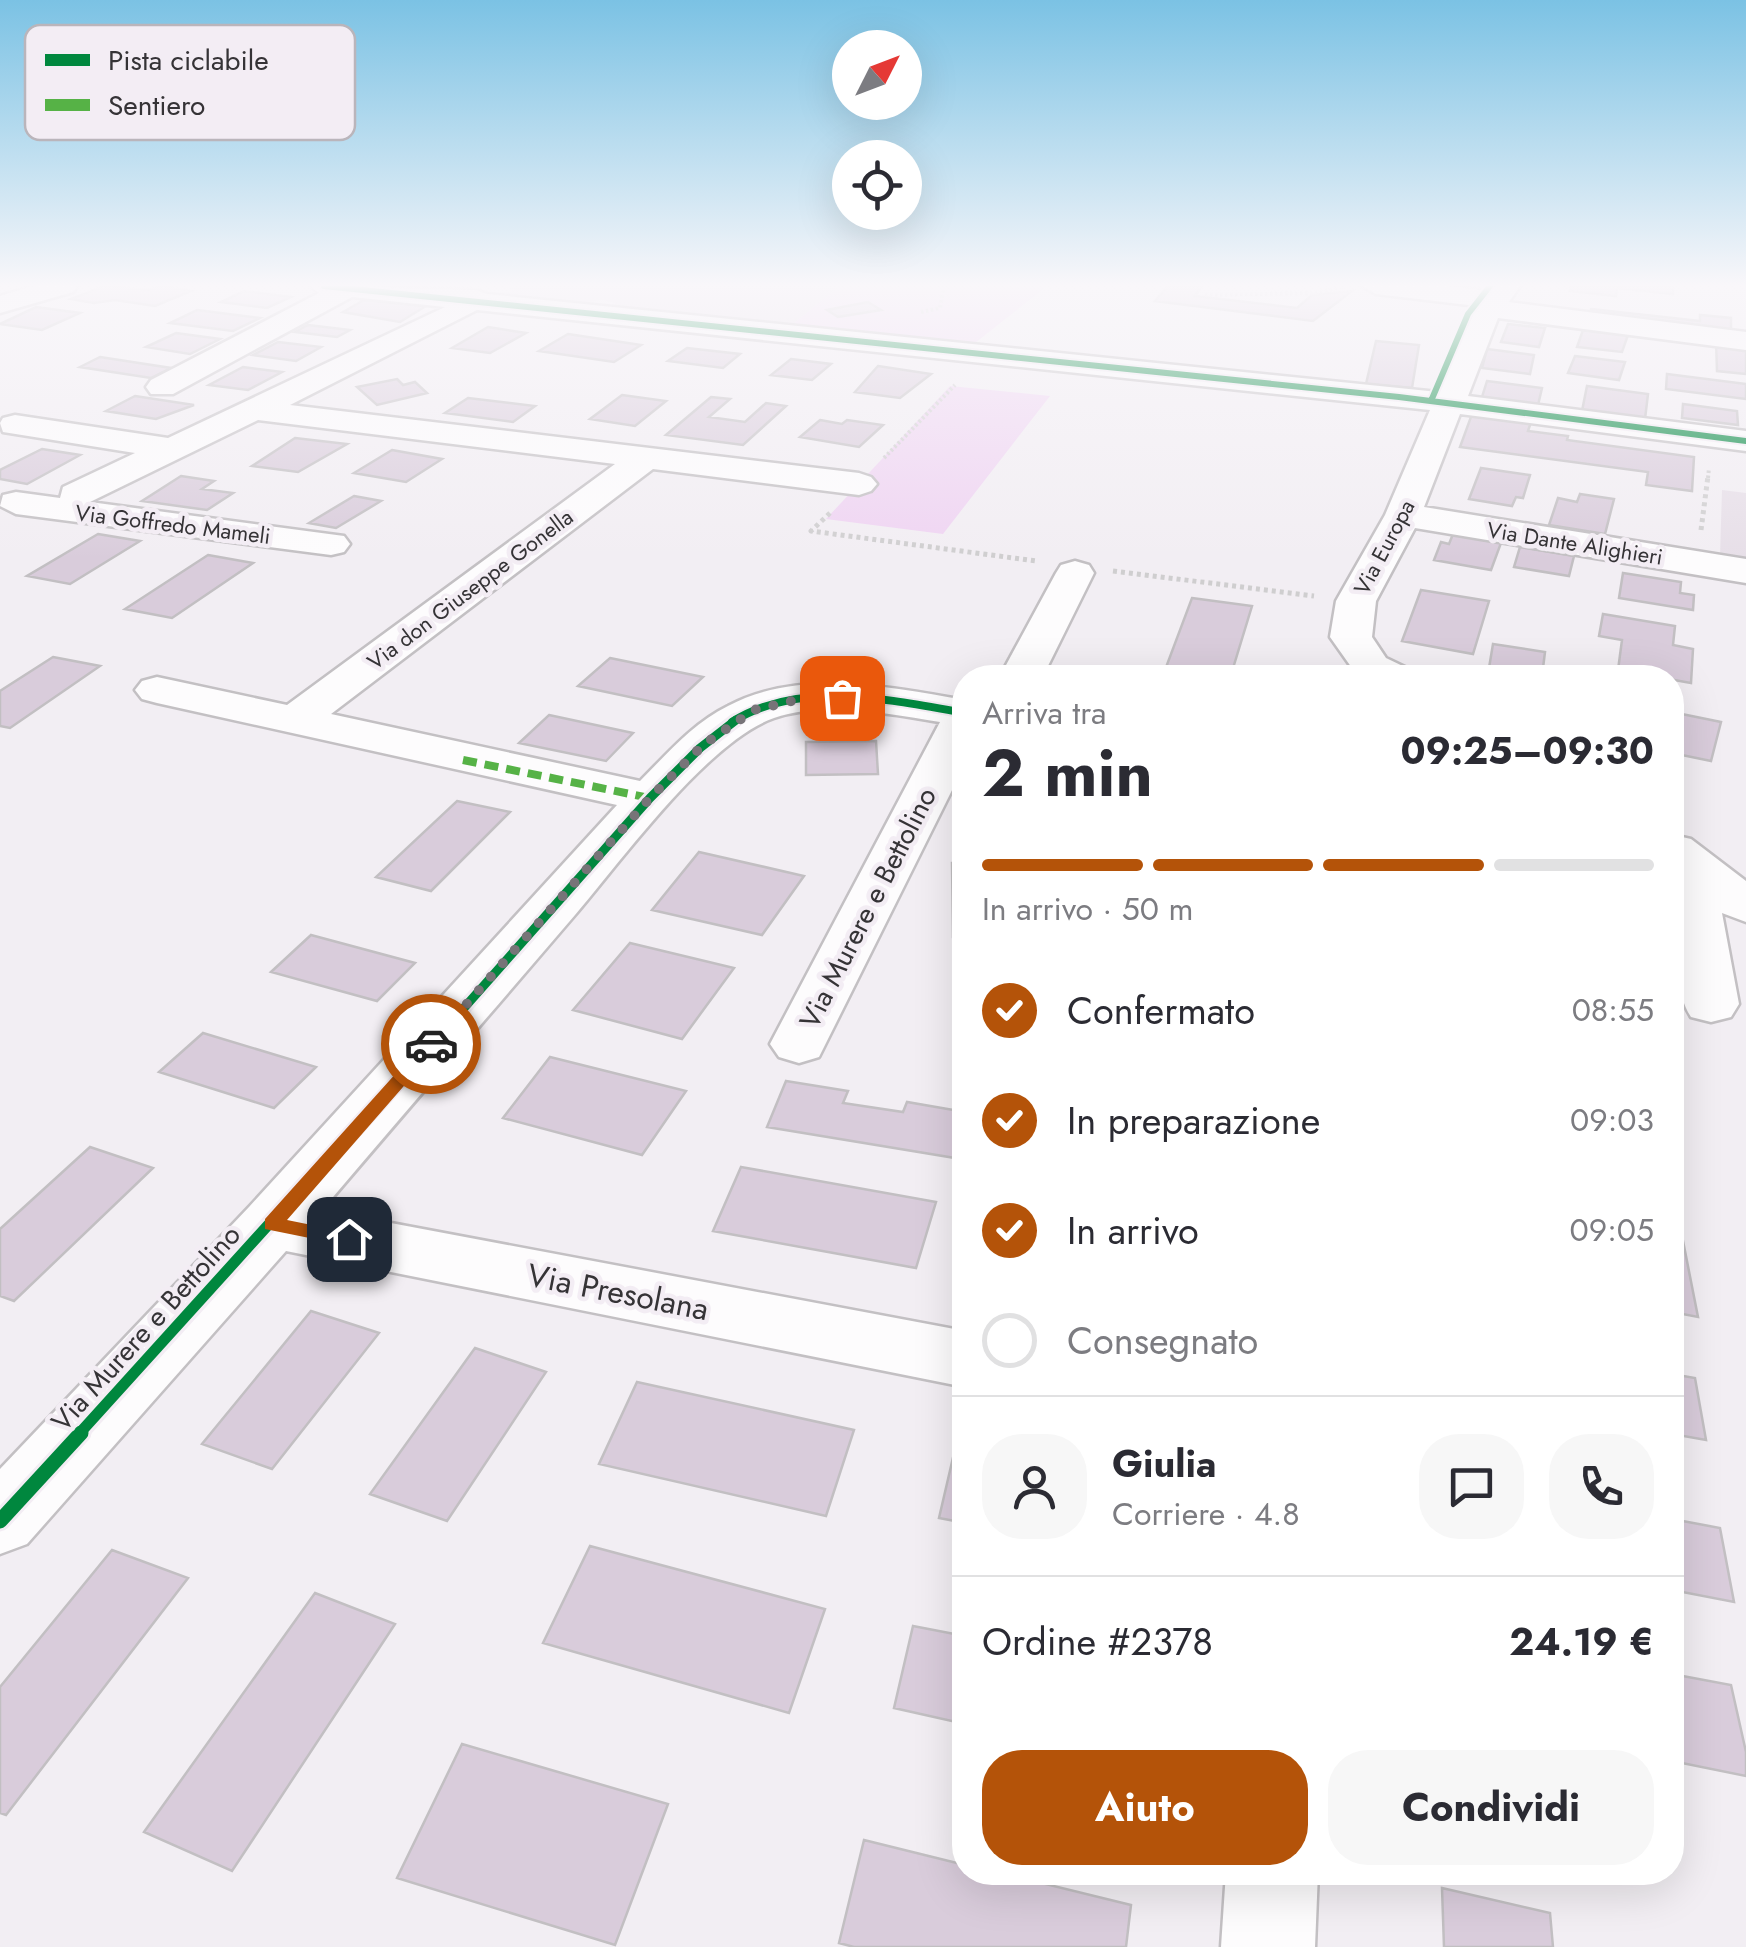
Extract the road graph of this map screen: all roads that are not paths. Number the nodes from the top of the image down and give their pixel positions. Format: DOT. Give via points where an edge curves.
graph roads {
  1 [pos="181,377"];
  2 [pos="323,377"];
  3 [pos="1215,377"];
  4 [pos="1462,377"];
  5 [pos="162,388"];
  6 [pos="1451,404"];
  7 [pos="254,410"];
  8 [pos="15,425"];
  9 [pos="1730,439"];
  10 [pos="172,449"];
  11 [pos="646,458"];
  12 [pos="860,484"];
  13 [pos="76,496"];
  14 [pos="5,511"];
  15 [pos="1403,515"];
  16 [pos="330,544"];
  17 [pos="1070,568"];
  18 [pos="1746,571"];
  19 [pos="1026,665"];
  20 [pos="1368,665"];
  21 [pos="157,690"];
  22 [pos="952,713"];
  23 [pos="295,720"];
  24 [pos="952,742"];
  25 [pos="650,798"];
  26 [pos="1712,871"];
  27 [pos="1711,1004"];
  28 [pos="799,1044"];
  29 [pos="272,1224"];
  30 [pos="952,1356"];
  31 [pos="0,1521"];
  32 [pos="1271,1885"];
  33 [pos="1268,1947"];
  1 -- 5 [label="street"];
  2 -- 7 [label="street"];
  3 -- 6 [label="street"];
  4 -- 6 [label="street, Via Europa"];
  6 -- 9 [label="street"];
  6 -- 15 [label="street, Via Europa"];
  7 -- 10 [label="street"];
  7 -- 11 [label="street"];
  8 -- 10 [label="street"];
  10 -- 13 [label="street"];
  11 -- 12 [label="street"];
  11 -- 23 [label="street, Via don Giuseppe Gonella"];
  14 -- 16 [label="street, Via Goffredo Mameli"];
  15 -- 18 [label="street, Via Dante Alighieri"];
  15 -- 20 [label="street, Via Europa" via="1356,601 1351,637"];
  17 -- 19 [label="street"];
  21 -- 23 [label="street"];
  22 -- 25 [label="street, Via Murere e Bettolino" via="879,699 805,698 754,710 703,745"];
  23 -- 25 [label="street"];
  24 -- 28 [label="street, Via Murere e Bettolino"];
  25 -- 29 [label="street, Via Murere e Bettolino"];
  26 -- 27 [label="street"];
  29 -- 30 [label="street, Via Presolana"];
  29 -- 31 [label="street, Via Murere e Bettolino"];
  32 -- 33 [label="street"];
}
